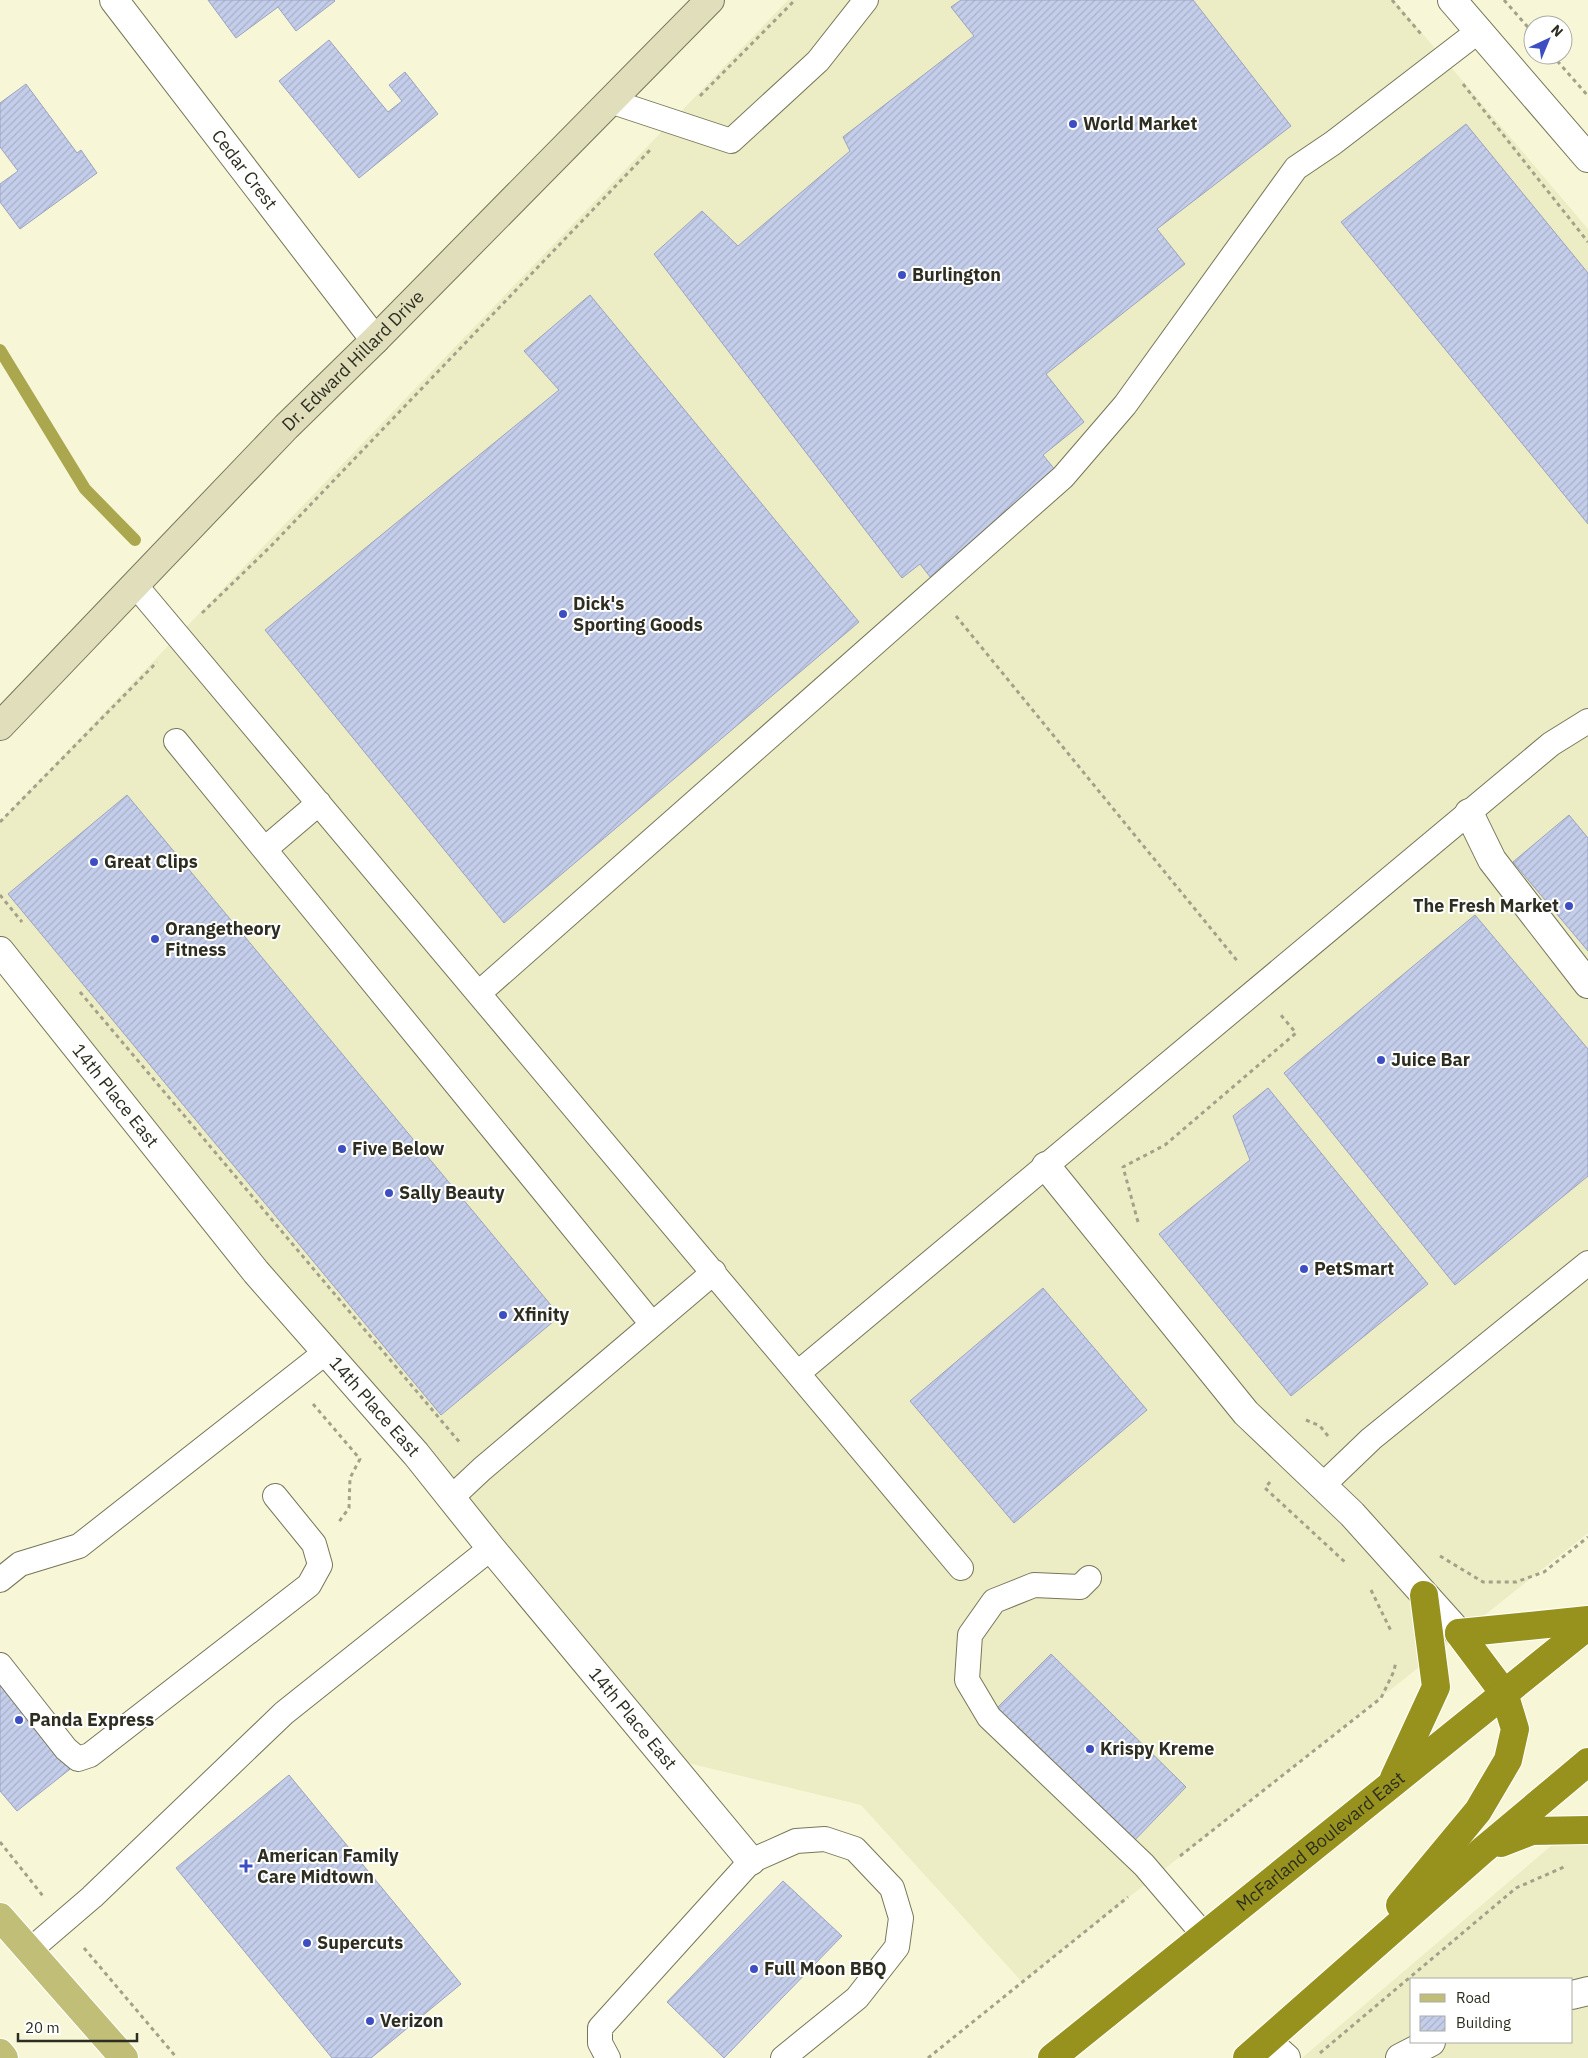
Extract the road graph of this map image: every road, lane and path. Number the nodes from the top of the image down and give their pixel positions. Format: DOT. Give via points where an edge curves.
graph roads {
  1 [pos="114,0"];
  2 [pos="710,0"];
  3 [pos="795,0"];
  4 [pos="866,0"];
  5 [pos="1392,0"];
  6 [pos="1452,0"];
  7 [pos="1504,0"];
  8 [pos="1410,21"];
  9 [pos="1523,22"];
  10 [pos="1480,30"];
  11 [pos="1561,65"];
  12 [pos="718,76"];
  13 [pos="1588,96"];
  14 [pos="1476,100"];
  15 [pos="610,101"];
  16 [pos="1588,158"];
  17 [pos="628,174"];
  18 [pos="1588,242"];
  19 [pos="375,340"];
  20 [pos="136,586"];
  21 [pos="217,599"];
  22 [pos="153,667"];
  23 [pos="1588,721"];
  24 [pos="0,726"];
  25 [pos="176,740"];
  26 [pos="319,803"];
  27 [pos="1469,813"];
  28 [pos="0,822"];
  29 [pos="265,849"];
  30 [pos="0,895"];
  31 [pos="23,924"];
  32 [pos="0,951"];
  33 [pos="74,984"];
  34 [pos="1588,984"];
  35 [pos="479,993"];
  36 [pos="1046,1166"];
  37 [pos="1588,1263"];
  38 [pos="714,1272"];
  39 [pos="652,1324"];
  40 [pos="326,1352"];
  41 [pos="798,1373"];
  42 [pos="292,1379"];
  43 [pos="1293,1458"];
  44 [pos="482,1469"];
  45 [pos="1322,1486"];
  46 [pos="276,1496"];
  47 [pos="451,1498"];
  48 [pos="1588,1537"];
  49 [pos="314,1544"];
  50 [pos="491,1548"];
  51 [pos="1435,1551"];
  52 [pos="961,1568"];
  53 [pos="1352,1568"];
  54 [pos="1089,1578"];
  55 [pos="0,1580"];
  56 [pos="1369,1586"];
  57 [pos="1424,1595"];
  58 [pos="1588,1620"];
  59 [pos="1588,1626"];
  60 [pos="1459,1633"];
  61 [pos="1394,1638"];
  62 [pos="1396,1654"];
  63 [pos="0,1664"];
  64 [pos="1504,1693"];
  65 [pos="1588,1762"];
  66 [pos="1391,1784"];
  67 [pos="1588,1830"];
  68 [pos="0,1842"];
  69 [pos="1483,1850"];
  70 [pos="751,1861"];
  71 [pos="1569,1864"];
  72 [pos="1154,1877"];
  73 [pos="0,1917"];
  74 [pos="64,1922"];
  75 [pos="1204,1934"];
  76 [pos="29,1951"];
  77 [pos="1347,1969"];
  78 [pos="1588,1991"];
  79 [pos="1573,1995"];
  80 [pos="1429,2043"];
  81 [pos="1267,2052"];
  82 [pos="0,2053"];
  83 [pos="4,2058"];
  84 [pos="124,2058"];
  85 [pos="177,2058"];
  86 [pos="608,2058"];
  87 [pos="783,2058"];
  88 [pos="928,2058"];
  89 [pos="1052,2058"];
  90 [pos="1314,2058"];
  91 [pos="1400,2058"];
  1 -- 19 [label="street, Cedar Crest"];
  2 -- 15 [label="street, Dr. Edward Hillard Drive"];
  3 -- 12 [label="path"];
  4 -- 15 [label="lane" via="818,61 730,141"];
  5 -- 8 [label="path"];
  6 -- 10 [label="street"];
  7 -- 9 [label="path"];
  10 -- 16 [label="street"];
  10 -- 35 [label="lane" via="1296,168 1125,405 1062,477"];
  11 -- 13 [label="path"];
  14 -- 18 [label="path"];
  15 -- 19 [label="street, Dr. Edward Hillard Drive"];
  17 -- 21 [label="path"];
  19 -- 20 [label="street, Dr. Edward Hillard Drive" via="286,427"];
  20 -- 24 [label="street, Dr. Edward Hillard Drive"];
  20 -- 26 [label="lane"];
  22 -- 28 [label="path"];
  23 -- 27 [label="lane" via="1551,744"];
  25 -- 29 [label="lane"];
  26 -- 29 [label="lane"];
  26 -- 35 [label="lane"];
  27 -- 34 [label="street" via="1492,860"];
  27 -- 36 [label="lane"];
  29 -- 39 [label="lane"];
  30 -- 31 [label="path"];
  32 -- 40 [label="street, 14th Place East" via="256,1272"];
  33 -- 44 [label="path"];
  35 -- 38 [label="lane"];
  36 -- 41 [label="lane"];
  36 -- 43 [label="street" via="1246,1413"];
  37 -- 45 [label="lane" via="1371,1439"];
  38 -- 39 [label="lane"];
  38 -- 41 [label="lane"];
  39 -- 44 [label="lane"];
  40 -- 42 [label="lane"];
  40 -- 47 [label="street, 14th Place East"];
  41 -- 52 [label="lane"];
  42 -- 49 [label="path" via="360,1459 350,1478 349,1508 334,1529"];
  42 -- 55 [label="lane" via="79,1546 20,1564"];
  43 -- 45 [label="street"];
  43 -- 53 [label="path" via="1265,1488"];
  44 -- 47 [label="lane"];
  45 -- 57 [label="street" via="1352,1514"];
  46 -- 49 [label="lane"];
  47 -- 50 [label="street, 14th Place East"];
  48 -- 51 [label="path" via="1544,1572 1516,1582 1483,1582"];
  49 -- 63 [label="lane" via="320,1565 309,1585 90,1755 78,1759 66,1749"];
  50 -- 70 [label="street, 14th Place East"];
  50 -- 74 [label="lane" via="284,1713"];
  54 -- 72 [label="lane" via="1080,1587 1034,1585 994,1601 970,1636 967,1680 989,1718"];
  56 -- 61 [label="path"];
  57 -- 60 [label="street"];
  57 -- 66 [label="highway" via="1436,1687"];
  58 -- 60 [label="highway"];
  59 -- 64 [label="highway, McFarland Boulevard East"];
  60 -- 64 [label="highway"];
  62 -- 72 [label="path" via="1394,1671 1381,1698"];
  64 -- 66 [label="highway, McFarland Boulevard East"];
  64 -- 77 [label="highway" via="1515,1729 1508,1760 1478,1812"];
  65 -- 69 [label="highway"];
  66 -- 75 [label="highway, McFarland Boulevard East"];
  67 -- 69 [label="highway" via="1532,1831"];
  68 -- 74 [label="path"];
  69 -- 77 [label="highway"];
  70 -- 86 [label="lane" via="600,2028 600,2043"];
  70 -- 87 [label="lane" via="796,1841 825,1838 855,1849 892,1888 901,1918 897,1946 856,1998"];
  71 -- 90 [label="path" via="1516,1888"];
  72 -- 75 [label="lane"];
  72 -- 88 [label="path"];
  73 -- 76 [label="main road"];
  74 -- 76 [label="lane"];
  74 -- 85 [label="path"];
  75 -- 89 [label="highway, McFarland Boulevard East"];
  76 -- 84 [label="main road"];
  77 -- 81 [label="highway"];
  78 -- 79 [label="street"];
  80 -- 91 [label="street"];
  82 -- 83 [label="main road"];
}
